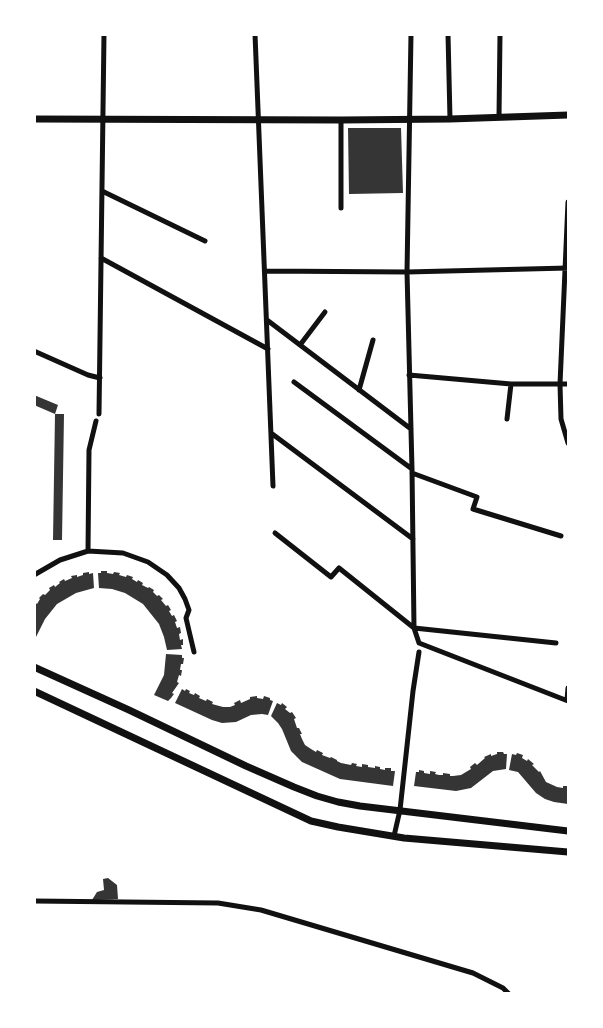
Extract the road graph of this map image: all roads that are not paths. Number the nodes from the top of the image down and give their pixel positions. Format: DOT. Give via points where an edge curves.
graph roads {
  1 [pos="104,34"];
  2 [pos="255,34"];
  3 [pos="411,34"];
  4 [pos="448,34"];
  5 [pos="500,34"];
  6 [pos="568,115"];
  7 [pos="499,117"];
  8 [pos="34,119"];
  9 [pos="103,119"];
  10 [pos="410,119"];
  11 [pos="450,119"];
  12 [pos="257,120"];
  13 [pos="341,120"];
  14 [pos="102,191"];
  15 [pos="568,202"];
  16 [pos="341,208"];
  17 [pos="205,241"];
  18 [pos="101,258"];
  19 [pos="567,268"];
  20 [pos="265,271"];
  21 [pos="407,272"];
  22 [pos="325,312"];
  23 [pos="267,320"];
  24 [pos="373,340"];
  25 [pos="300,345"];
  26 [pos="268,349"];
  27 [pos="34,351"];
  28 [pos="409,375"];
  29 [pos="100,378"];
  30 [pos="294,382"];
  31 [pos="511,384"];
  32 [pos="561,384"];
  33 [pos="568,384"];
  34 [pos="359,390"];
  35 [pos="507,419"];
  36 [pos="411,429"];
  37 [pos="271,434"];
  38 [pos="568,442"];
  39 [pos="412,471"];
  40 [pos="273,486"];
  41 [pos="275,533"];
  42 [pos="561,536"];
  43 [pos="413,539"];
  44 [pos="88,551"];
  45 [pos="34,576"];
  46 [pos="414,628"];
  47 [pos="556,642"];
  48 [pos="194,652"];
  49 [pos="419,652"];
  50 [pos="34,667"];
  51 [pos="568,688"];
  52 [pos="34,691"];
  53 [pos="568,701"];
  54 [pos="400,810"];
  55 [pos="568,831"];
  56 [pos="394,836"];
  57 [pos="568,852"];
  58 [pos="34,901"];
  59 [pos="509,993"];
  1 -- 9 [label="street"];
  2 -- 12 [label="street"];
  3 -- 10 [label="street"];
  4 -- 11 [label="street"];
  5 -- 7 [label="street"];
  6 -- 7 [label="street"];
  7 -- 11 [label="street"];
  8 -- 9 [label="street"];
  9 -- 12 [label="street"];
  9 -- 14 [label="street"];
  10 -- 11 [label="street"];
  10 -- 13 [label="street"];
  10 -- 21 [label="street"];
  12 -- 13 [label="street"];
  12 -- 20 [label="street"];
  13 -- 16 [label="street"];
  14 -- 17 [label="street"];
  14 -- 18 [label="street"];
  15 -- 19 [label="street"];
  18 -- 26 [label="street"];
  18 -- 29 [label="street"];
  19 -- 21 [label="street"];
  19 -- 32 [label="street"];
  20 -- 21 [label="street"];
  20 -- 23 [label="street"];
  21 -- 28 [label="street"];
  22 -- 25 [label="street"];
  23 -- 25 [label="street"];
  23 -- 26 [label="street"];
  24 -- 34 [label="street"];
  25 -- 34 [label="street"];
  26 -- 37 [label="street"];
  27 -- 29 [label="street"];
  28 -- 31 [label="street"];
  28 -- 36 [label="street"];
  29 -- 44 [label="street" via="98,418 89,450"];
  30 -- 39 [label="street"];
  31 -- 32 [label="street"];
  31 -- 35 [label="street"];
  32 -- 33 [label="street"];
  32 -- 38 [label="street" via="561,419"];
  34 -- 36 [label="street"];
  36 -- 39 [label="street"];
  37 -- 40 [label="street"];
  37 -- 43 [label="street"];
  39 -- 42 [label="street" via="477,497 473,509"];
  39 -- 43 [label="street"];
  41 -- 46 [label="street" via="331,577 339,568"];
  43 -- 46 [label="street"];
  44 -- 45 [label="street" via="60,560"];
  44 -- 48 [label="street" via="132,555 167,575 179,588 189,610 186,618"];
  46 -- 47 [label="street"];
  46 -- 53 [label="street" via="418,642"];
  49 -- 54 [label="street"];
  50 -- 54 [label="street" via="294,787 338,802"];
  51 -- 53 [label="street"];
  52 -- 56 [label="street" via="311,821"];
  54 -- 55 [label="street"];
  54 -- 56 [label="street"];
  56 -- 57 [label="street"];
  58 -- 59 [label="street" via="218,903 261,910 473,972"];
}
